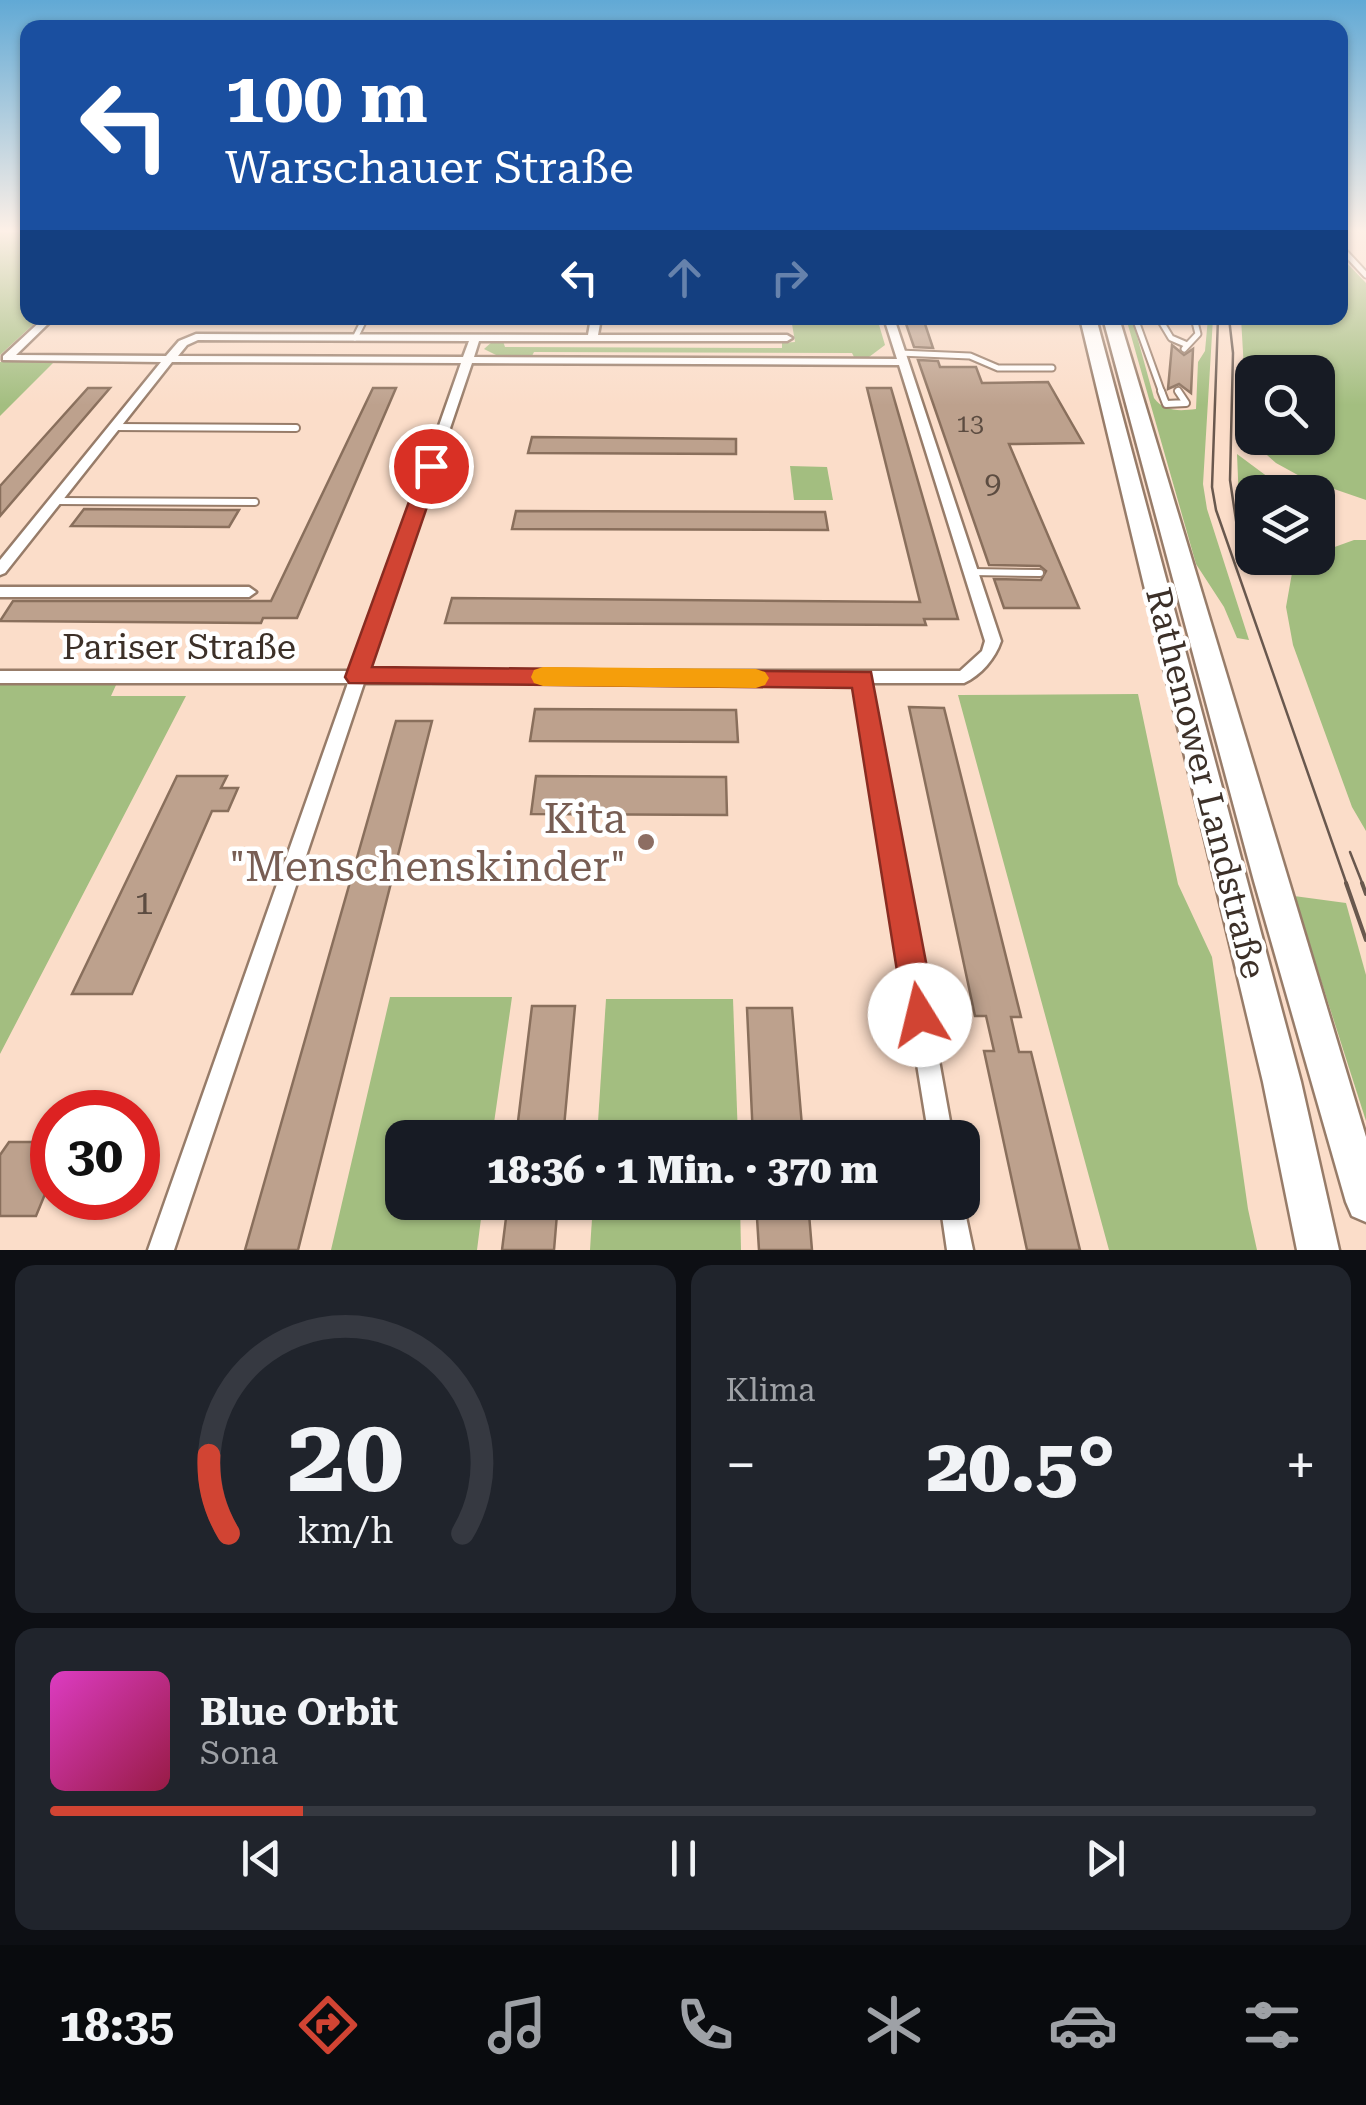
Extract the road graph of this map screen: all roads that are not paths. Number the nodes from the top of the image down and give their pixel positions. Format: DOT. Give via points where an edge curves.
graph roads {
  1 [pos="41,325"];
  2 [pos="362,325"];
  3 [pos="595,325"];
  4 [pos="891,325"];
  5 [pos="1090,325"];
  6 [pos="1113,325"];
  7 [pos="1137,325"];
  8 [pos="1163,325"];
  9 [pos="1196,325"];
  10 [pos="355,338"];
  11 [pos="475,338"];
  12 [pos="592,338"];
  13 [pos="787,338"];
  14 [pos="900,357"];
  15 [pos="4,358"];
  16 [pos="167,361"];
  17 [pos="466,361"];
  18 [pos="1052,368"];
  19 [pos="1160,389"];
  20 [pos="114,428"];
  21 [pos="296,428"];
  22 [pos="55,502"];
  23 [pos="255,502"];
  24 [pos="0,570"];
  25 [pos="970,572"];
  26 [pos="1040,573"];
  27 [pos="0,592"];
  28 [pos="249,592"];
  29 [pos="357,677"];
  30 [pos="0,678"];
  31 [pos="862,679"];
  32 [pos="938,1120"];
  33 [pos="1366,1202"];
  34 [pos="955,1220"];
  35 [pos="161,1250"];
  36 [pos="960,1250"];
  37 [pos="1318,1250"];
  1 -- 15 [label="street"];
  2 -- 10 [label="lane"];
  3 -- 12 [label="street"];
  4 -- 14 [label="street"];
  5 -- 37 [label="main road, Rathenower Landstraße" via="1278,1064"];
  6 -- 33 [label="main road, Rathenower Landstraße"];
  7 -- 19 [label="lane"];
  8 -- 9 [label="lane" via="1185,346 1198,334"];
  10 -- 11 [label="street"];
  10 -- 16 [label="street" via="196,338"];
  11 -- 12 [label="street"];
  11 -- 17 [label="street"];
  12 -- 13 [label="street"];
  14 -- 17 [label="street"];
  14 -- 18 [label="lane" via="970,356 998,368"];
  14 -- 25 [label="street"];
  15 -- 16 [label="street"];
  16 -- 17 [label="street"];
  16 -- 20 [label="street"];
  17 -- 29 [label="street"];
  19 -- 19 [label="lane" via="1179,393 1186,403 1166,404"];
  20 -- 21 [label="lane"];
  20 -- 22 [label="street"];
  22 -- 23 [label="lane"];
  22 -- 24 [label="street"];
  25 -- 26 [label="lane"];
  25 -- 31 [label="street, Pariser Straße" via="993,642 976,668 964,677"];
  27 -- 28 [label="street, Pariser Straße"];
  29 -- 30 [label="street, Pariser Straße"];
  29 -- 31 [label="street, Pariser Straße"];
  29 -- 35 [label="street"];
  31 -- 32 [label="street"];
  34 -- 36 [label="street"];
}
